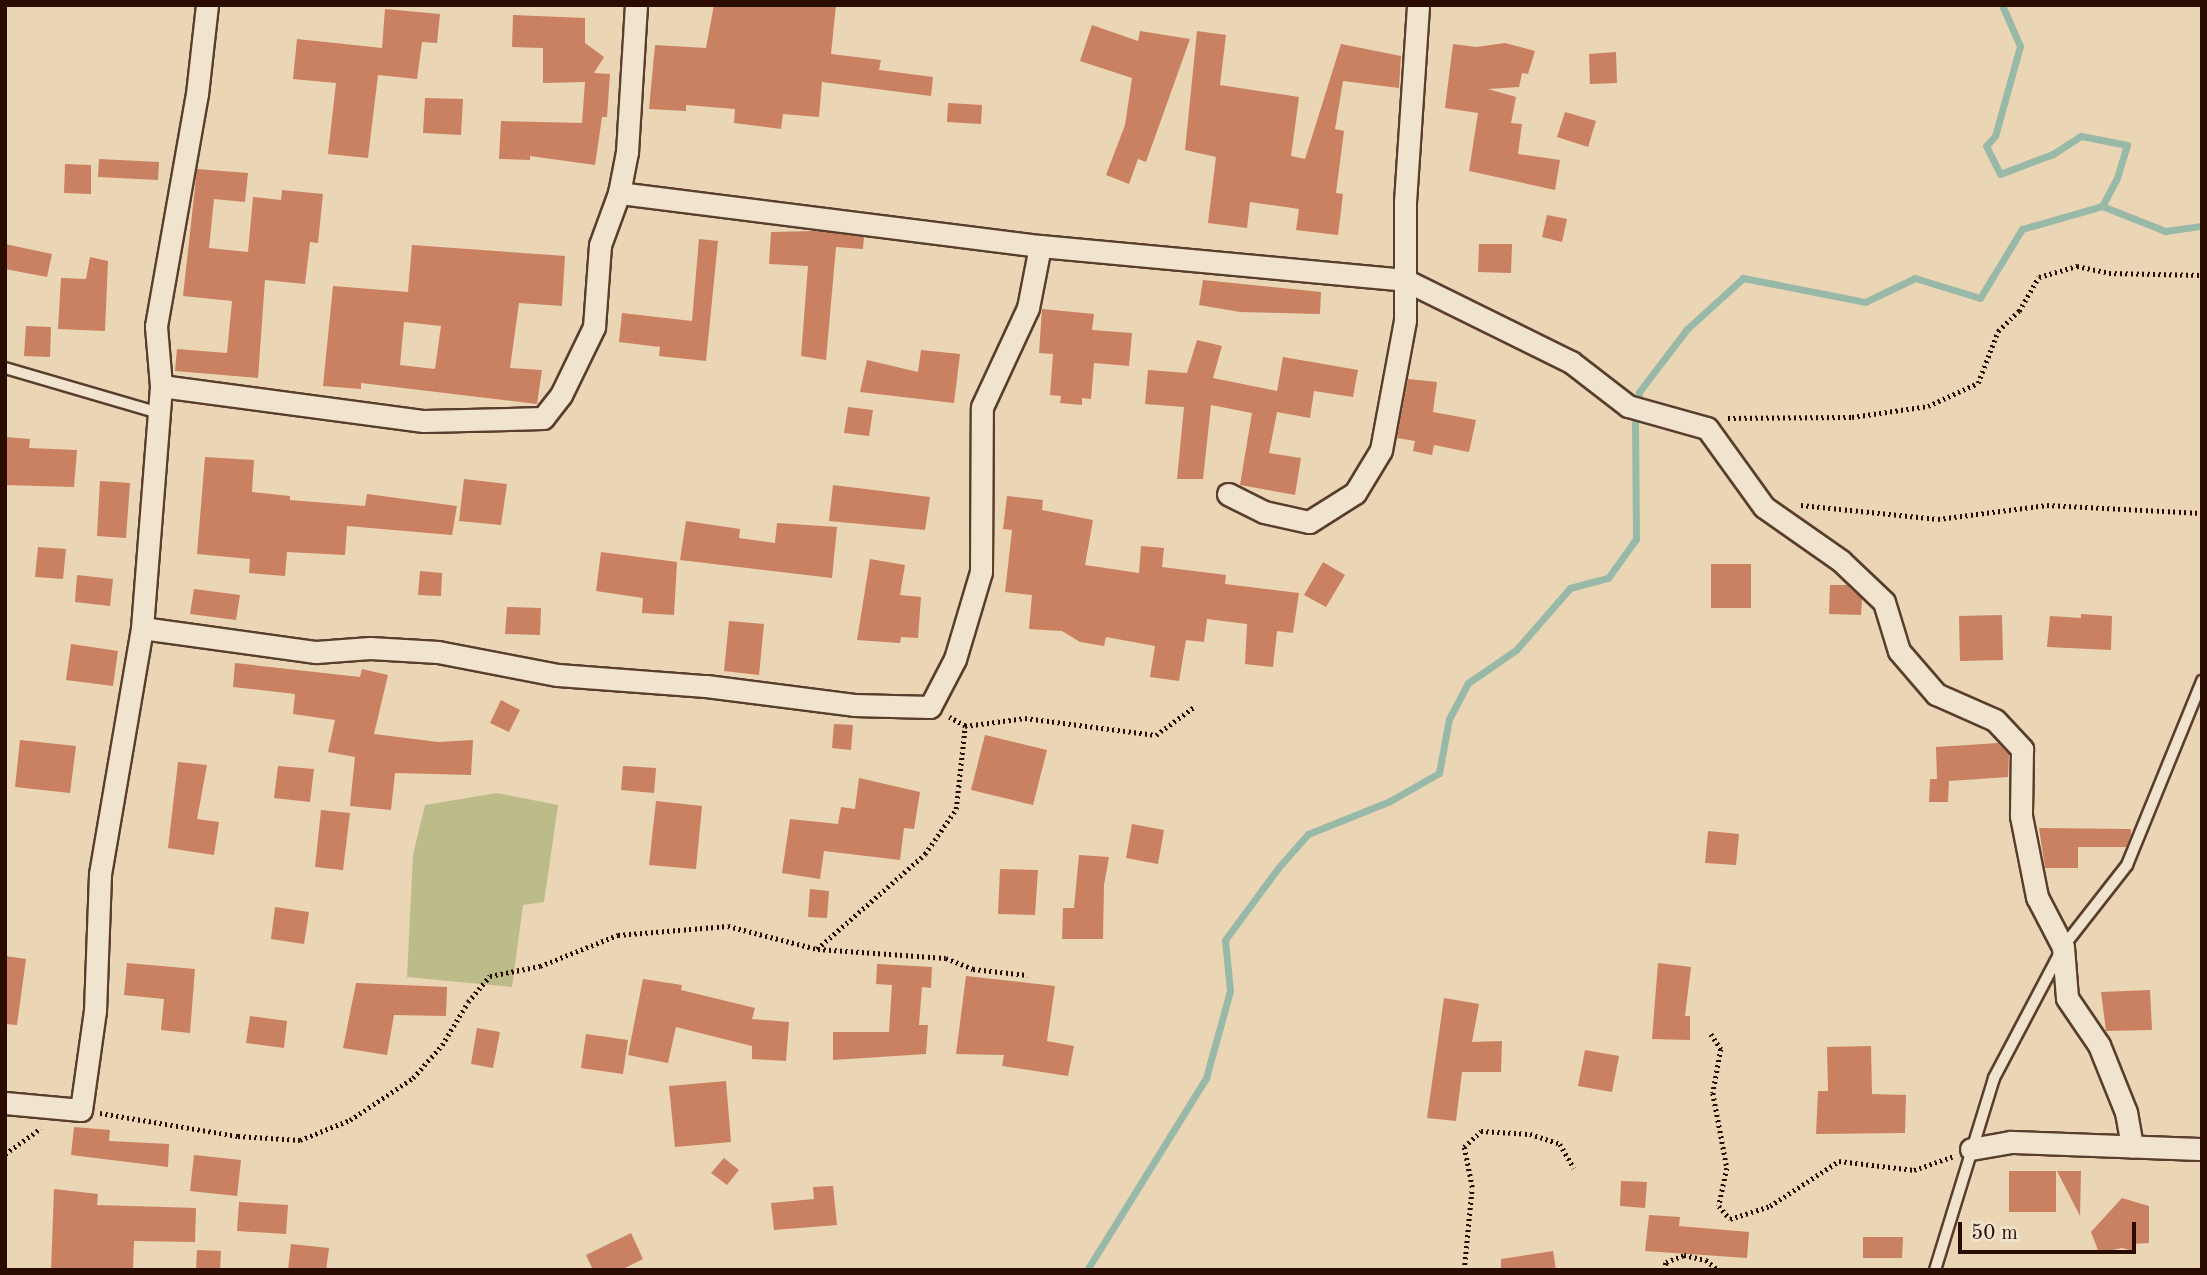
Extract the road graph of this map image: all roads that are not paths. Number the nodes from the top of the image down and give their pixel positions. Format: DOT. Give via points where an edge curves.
graph roads {
  1 [pos="207,5"];
  2 [pos="636,5"];
  3 [pos="1418,5"];
  4 [pos="620,193"];
  5 [pos="1040,246"];
  6 [pos="1405,280"];
  7 [pos="5,368"];
  8 [pos="161,386"];
  9 [pos="159,413"];
  10 [pos="1228,494"];
  11 [pos="142,628"];
  12 [pos="2202,681"];
  13 [pos="2063,947"];
  14 [pos="5,1103"];
  15 [pos="2132,1146"];
  16 [pos="1971,1149"];
  17 [pos="2202,1149"];
  18 [pos="1935,1270"];
  1 -- 8 [label="street" via="197,94 156,326"];
  2 -- 4 [label="street"];
  3 -- 6 [label="street" via="1405,202"];
  4 -- 5 [label="street"];
  4 -- 8 [label="street" via="600,245 594,327 561,395 543,418 424,421"];
  5 -- 6 [label="street"];
  5 -- 11 [label="street" via="1028,308 982,407 981,572 955,659 930,707 854,705 706,686 558,675 438,652 369,648 316,652"];
  6 -- 10 [label="street" via="1405,320 1381,450 1355,493 1309,522 1264,512"];
  6 -- 13 [label="street" via="1571,362 1628,407 1707,428 1764,507 1841,561 1884,602 1899,651 1936,694 1995,720 2022,748 2021,816 2035,884"];
  7 -- 9 [label="lane"];
  8 -- 9 [label="street"];
  9 -- 11 [label="street"];
  11 -- 14 [label="street" via="100,874 95,1011 74,1109"];
  12 -- 13 [label="lane" via="2127,865"];
  13 -- 15 [label="street" via="2067,998 2099,1045 2126,1112"];
  13 -- 16 [label="lane" via="1994,1078"];
  15 -- 16 [label="street" via="2011,1142"];
  15 -- 17 [label="street"];
  16 -- 18 [label="lane"];
}
